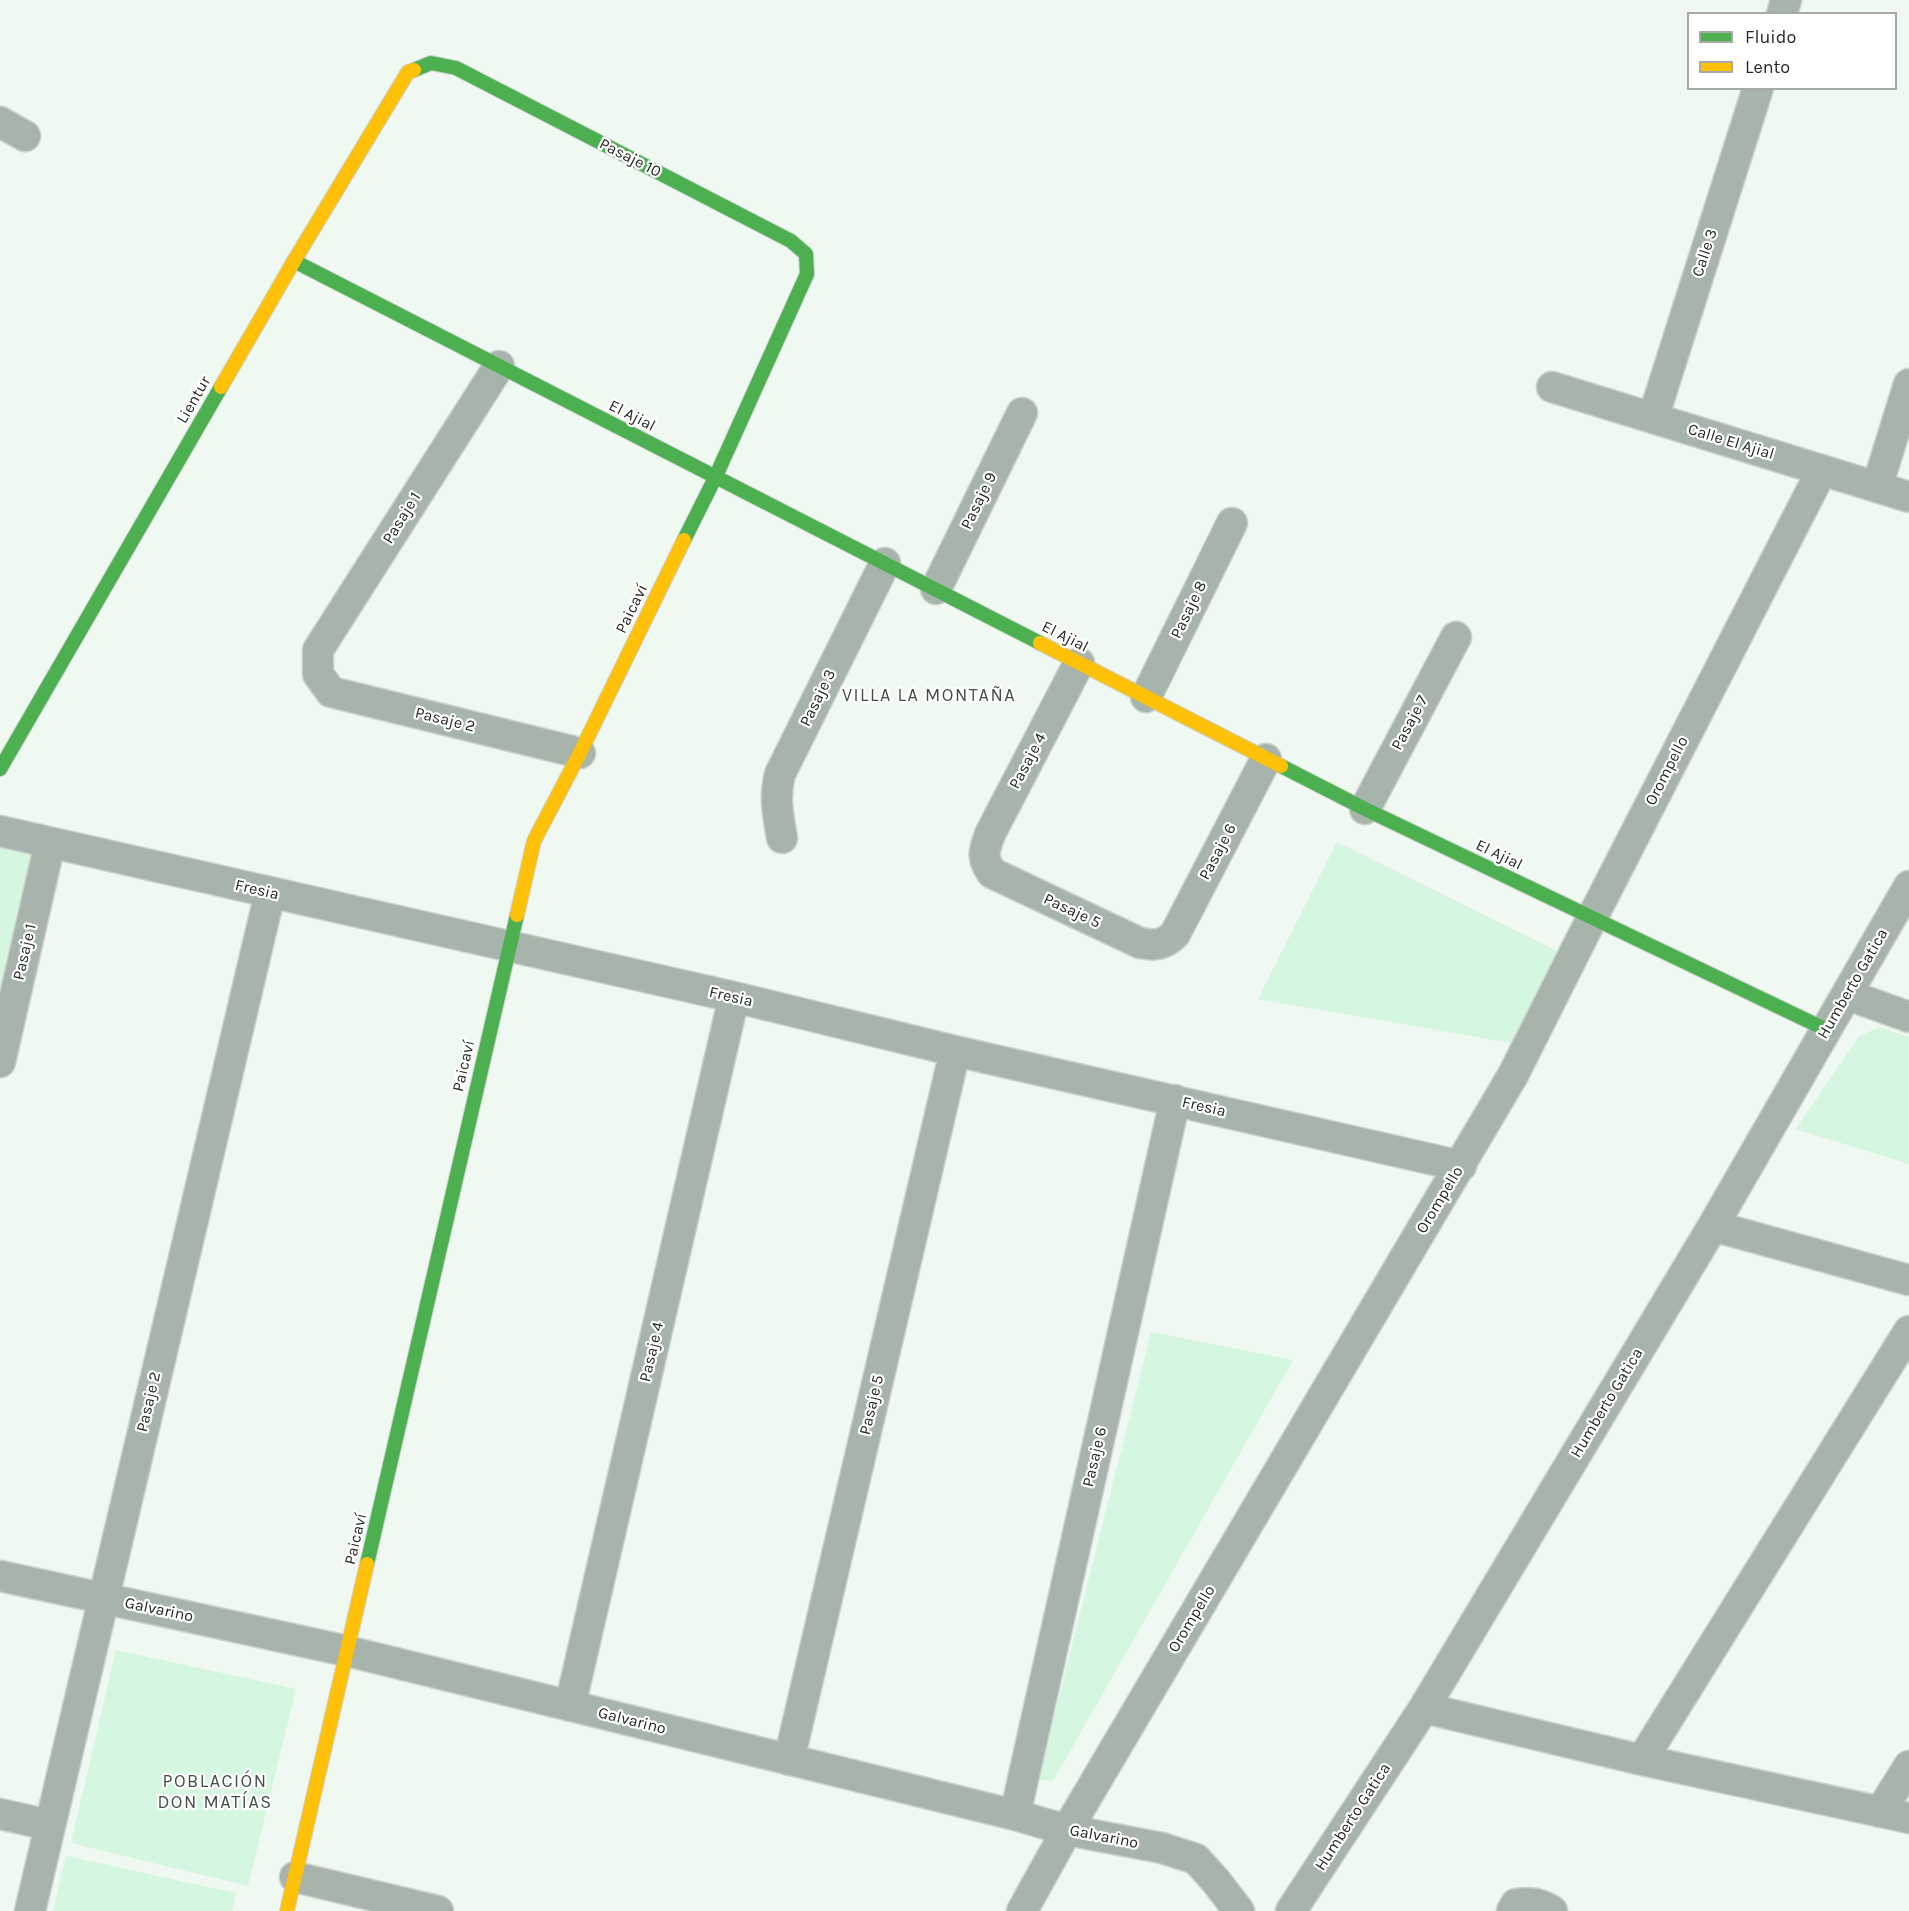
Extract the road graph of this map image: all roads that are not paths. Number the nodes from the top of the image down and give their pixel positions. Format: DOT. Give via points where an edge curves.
graph roads {
  1 [pos="431,63"];
  2 [pos="1757,90"];
  3 [pos="294,261"];
  4 [pos="807,274"];
  5 [pos="499,366"];
  6 [pos="1909,384"];
  7 [pos="1552,387"];
  8 [pos="1022,413"];
  9 [pos="1653,418"];
  10 [pos="1822,470"];
  11 [pos="715,478"];
  12 [pos="1877,487"];
  13 [pos="1909,497"];
  14 [pos="1232,523"];
  15 [pos="885,563"];
  16 [pos="936,589"];
  17 [pos="1456,637"];
  18 [pos="1079,663"];
  19 [pos="318,674"];
  20 [pos="1146,697"];
  21 [pos="580,753"];
  22 [pos="1266,759"];
  23 [pos="0,769"];
  24 [pos="1365,809"];
  25 [pos="0,831"];
  26 [pos="782,838"];
  27 [pos="50,843"];
  28 [pos="984,862"];
  29 [pos="1909,886"];
  30 [pos="270,893"];
  31 [pos="1592,918"];
  32 [pos="1165,943"];
  33 [pos="508,947"];
  34 [pos="1848,995"];
  35 [pos="734,998"];
  36 [pos="1909,1017"];
  37 [pos="1827,1030"];
  38 [pos="955,1051"];
  39 [pos="0,1062"];
  40 [pos="1175,1100"];
  41 [pos="1461,1166"];
  42 [pos="1713,1226"];
  43 [pos="1909,1280"];
  44 [pos="1909,1331"];
  45 [pos="0,1576"];
  46 [pos="102,1598"];
  47 [pos="347,1651"];
  48 [pos="570,1706"];
  49 [pos="1424,1708"];
  50 [pos="789,1760"];
  51 [pos="1642,1760"];
  52 [pos="1909,1766"];
  53 [pos="1880,1812"];
  54 [pos="0,1814"];
  55 [pos="1015,1815"];
  56 [pos="1909,1818"];
  57 [pos="49,1825"];
  58 [pos="1067,1830"];
  59 [pos="295,1877"];
  60 [pos="1514,1908"];
  61 [pos="30,1911"];
  62 [pos="287,1911"];
  63 [pos="438,1911"];
  64 [pos="1022,1911"];
  65 [pos="1239,1911"];
  66 [pos="1291,1911"];
  67 [pos="1552,1911"];
  1 -- 3 [label="street, Lientur" via="408,72"];
  1 -- 4 [label="street, Pasaje 10" via="456,68 791,241 806,254"];
  2 -- 9 [label="street, Calle 3"];
  3 -- 5 [label="street, El Ajial"];
  3 -- 23 [label="street, Lientur"];
  4 -- 11 [label="street, Paicaví"];
  5 -- 11 [label="street, El Ajial"];
  5 -- 19 [label="street, Pasaje 1" via="318,650"];
  6 -- 12 [label="street"];
  7 -- 9 [label="street, Calle El Ajial"];
  8 -- 16 [label="street, Pasaje 9"];
  9 -- 10 [label="street, Calle El Ajial"];
  10 -- 12 [label="street, Calle El Ajial"];
  10 -- 31 [label="street, Orompello"];
  11 -- 15 [label="street, El Ajial"];
  11 -- 21 [label="street, Paicaví"];
  12 -- 13 [label="street, Calle El Ajial"];
  14 -- 20 [label="street, Pasaje 8"];
  15 -- 16 [label="street, El Ajial"];
  15 -- 26 [label="street, Pasaje 3" via="780,774 776,808"];
  16 -- 18 [label="street, El Ajial"];
  17 -- 24 [label="street, Pasaje 7"];
  18 -- 20 [label="street, El Ajial"];
  18 -- 28 [label="street, Pasaje 4" via="990,834"];
  19 -- 21 [label="street, Pasaje 2" via="331,692"];
  20 -- 22 [label="street, El Ajial"];
  21 -- 33 [label="street, Paicaví" via="534,841"];
  22 -- 24 [label="street, El Ajial"];
  22 -- 32 [label="street, Pasaje 6" via="1175,934"];
  24 -- 31 [label="street, El Ajial"];
  25 -- 27 [label="street, Fresia"];
  27 -- 30 [label="street, Fresia"];
  27 -- 39 [label="street, Pasaje 1"];
  28 -- 32 [label="street, Pasaje 5" via="992,873 1140,943"];
  29 -- 34 [label="street, Humberto Gatica"];
  30 -- 33 [label="street, Fresia"];
  30 -- 46 [label="street, Pasaje 2"];
  31 -- 37 [label="street, El Ajial"];
  31 -- 41 [label="street, Orompello" via="1513,1075"];
  33 -- 35 [label="street, Fresia"];
  33 -- 47 [label="street, Paicaví"];
  34 -- 36 [label="street"];
  34 -- 37 [label="street, Humberto Gatica"];
  35 -- 38 [label="street, Fresia"];
  35 -- 48 [label="street, Pasaje 4"];
  37 -- 42 [label="street, Humberto Gatica"];
  38 -- 40 [label="street, Fresia"];
  38 -- 50 [label="street, Pasaje 5"];
  40 -- 41 [label="street, Fresia"];
  40 -- 55 [label="street, Pasaje 6"];
  41 -- 58 [label="street, Orompello"];
  42 -- 43 [label="street"];
  42 -- 49 [label="street, Humberto Gatica"];
  44 -- 51 [label="street"];
  45 -- 46 [label="street, Galvarino"];
  46 -- 47 [label="street, Galvarino"];
  46 -- 57 [label="street, Pasaje 2"];
  47 -- 48 [label="street, Galvarino"];
  47 -- 59 [label="street, Paicaví"];
  48 -- 50 [label="street, Galvarino"];
  49 -- 51 [label="street"];
  49 -- 66 [label="street, Humberto Gatica"];
  50 -- 55 [label="street, Galvarino"];
  51 -- 53 [label="street"];
  52 -- 53 [label="street"];
  53 -- 56 [label="street"];
  54 -- 57 [label="street"];
  55 -- 58 [label="street, Galvarino"];
  57 -- 61 [label="street, Pasaje 2"];
  58 -- 64 [label="street, Orompello"];
  58 -- 65 [label="street, Galvarino" via="1162,1848 1196,1859"];
  59 -- 62 [label="street, Paicaví"];
  59 -- 63 [label="street"];
  60 -- 67 [label="street" via="1528,1902"];
}
